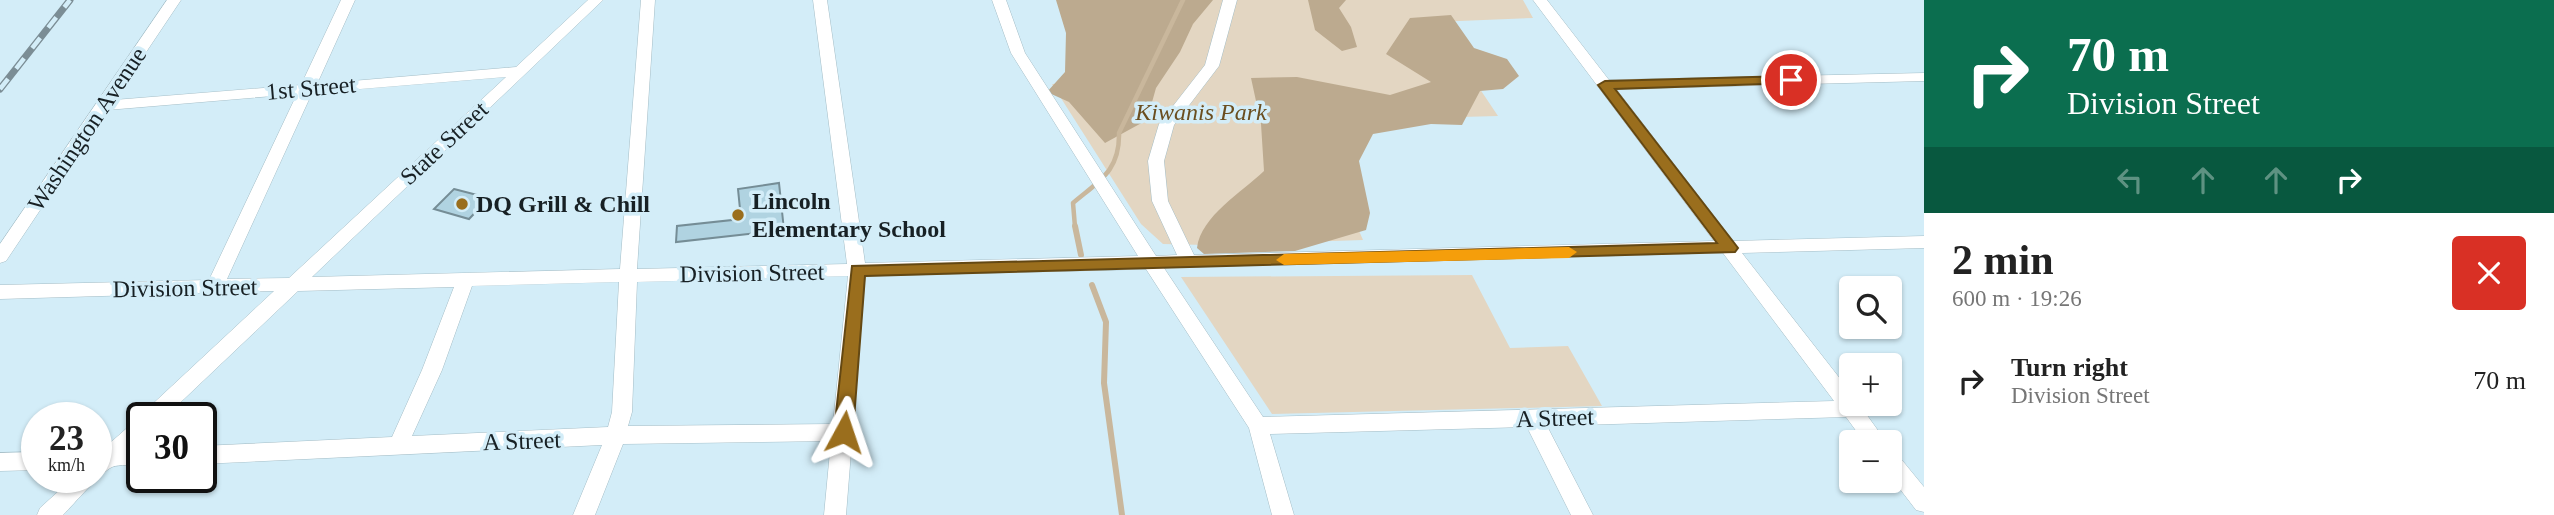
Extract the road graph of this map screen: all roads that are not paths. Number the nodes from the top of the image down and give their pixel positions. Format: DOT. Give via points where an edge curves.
graph roads {
  1 [pos="174,0"];
  2 [pos="348,0"];
  3 [pos="596,0"];
  4 [pos="648,0"];
  5 [pos="820,0"];
  6 [pos="999,0"];
  7 [pos="1230,0"];
  8 [pos="1540,0"];
  9 [pos="520,71"];
  10 [pos="1924,77"];
  11 [pos="1605,85"];
  12 [pos="307,89"];
  13 [pos="102,106"];
  14 [pos="1924,242"];
  15 [pos="1730,248"];
  16 [pos="0,257"];
  17 [pos="1189,262"];
  18 [pos="1151,263"];
  19 [pos="858,271"];
  20 [pos="628,276"];
  21 [pos="465,281"];
  22 [pos="293,285"];
  23 [pos="215,287"];
  24 [pos="0,292"];
  25 [pos="1839,392"];
  26 [pos="168,402"];
  27 [pos="1839,415"];
  28 [pos="1533,418"];
  29 [pos="1258,426"];
  30 [pos="844,432"];
  31 [pos="615,437"];
  32 [pos="126,440"];
  33 [pos="398,446"];
  34 [pos="112,452"];
  35 [pos="217,454"];
  36 [pos="21,461"];
  37 [pos="0,462"];
  38 [pos="1902,471"];
  39 [pos="1916,483"];
  40 [pos="71,493"];
  41 [pos="1924,503"];
  42 [pos="48,515"];
  43 [pos="584,515"];
  44 [pos="835,515"];
  45 [pos="1283,515"];
  46 [pos="1582,515"];
  1 -- 13 [label="street, Washington Avenue"];
  2 -- 12 [label="street"];
  3 -- 9 [label="street, State Street"];
  4 -- 20 [label="street"];
  5 -- 19 [label="street"];
  6 -- 18 [label="street" via="1018,53"];
  7 -- 17 [label="street" via="1212,66 1167,124 1156,161 1160,201"];
  8 -- 11 [label="street"];
  9 -- 12 [label="street, 1st Street"];
  9 -- 22 [label="street, State Street"];
  10 -- 11 [label="street"];
  11 -- 15 [label="street"];
  12 -- 13 [label="street, 1st Street"];
  12 -- 23 [label="street"];
  13 -- 16 [label="street, Washington Avenue"];
  14 -- 15 [label="street, Division Street"];
  15 -- 17 [label="street, Division Street"];
  15 -- 25 [label="street"];
  17 -- 18 [label="street, Division Street"];
  18 -- 19 [label="street, Division Street"];
  18 -- 29 [label="street"];
  19 -- 20 [label="street, Division Street"];
  19 -- 30 [label="street"];
  20 -- 21 [label="street, Division Street"];
  20 -- 31 [label="street" via="622,412"];
  21 -- 22 [label="street, Division Street"];
  21 -- 33 [label="street"];
  22 -- 23 [label="street, Division Street"];
  22 -- 26 [label="street, State Street"];
  23 -- 24 [label="street, Division Street"];
  27 -- 28 [label="street, A Street"];
  28 -- 29 [label="street, A Street"];
  28 -- 46 [label="street"];
  29 -- 45 [label="street"];
  30 -- 31 [label="street, A Street"];
  30 -- 44 [label="street"];
  31 -- 33 [label="street, A Street"];
  31 -- 43 [label="street"];
  32 -- 34 [label="street"];
  33 -- 35 [label="street, A Street"];
  36 -- 37 [label="street"];
  38 -- 39 [label="street"];
  39 -- 41 [label="street"];
  40 -- 42 [label="street"];
}
